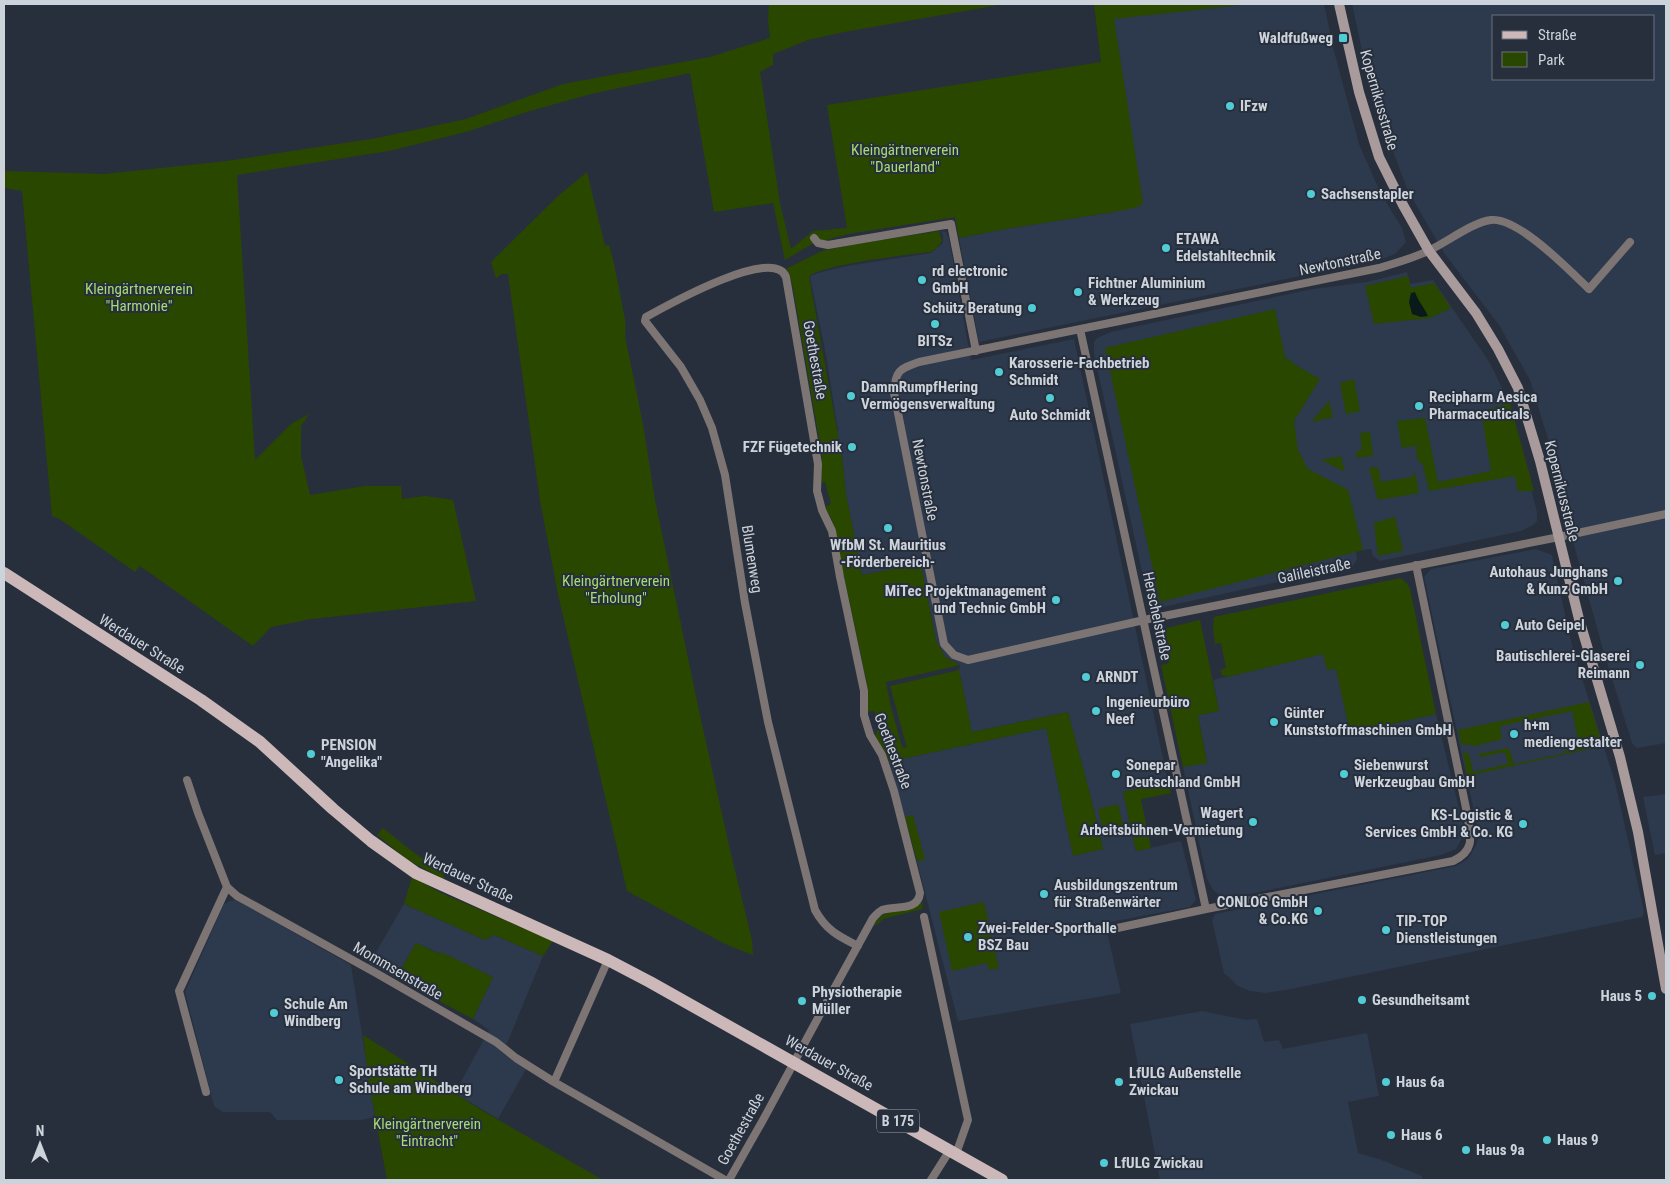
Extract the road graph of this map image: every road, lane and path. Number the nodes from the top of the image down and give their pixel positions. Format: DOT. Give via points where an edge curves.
graph roads {
  1 [pos="1339,4"];
  2 [pos="814,238"];
  3 [pos="1630,242"];
  4 [pos="1429,251"];
  5 [pos="782,270"];
  6 [pos="1080,329"];
  7 [pos="976,350"];
  8 [pos="1666,514"];
  9 [pos="1558,537"];
  10 [pos="1416,564"];
  11 [pos="4,572"];
  12 [pos="1144,620"];
  13 [pos="968,660"];
  14 [pos="187,780"];
  15 [pos="227,888"];
  16 [pos="1206,910"];
  17 [pos="924,917"];
  18 [pos="1108,930"];
  19 [pos="858,946"];
  20 [pos="608,960"];
  21 [pos="1666,989"];
  22 [pos="794,1062"];
  23 [pos="554,1082"];
  24 [pos="206,1092"];
  25 [pos="953,1152"];
  26 [pos="725,1180"];
  27 [pos="729,1180"];
  28 [pos="931,1180"];
  29 [pos="1002,1180"];
  1 -- 4 [label="street, Kopernikusstraße" via="1358,92 1379,157"];
  2 -- 7 [label="street" via="818,243 828,245 951,224"];
  3 -- 4 [label="street, Newtonstraße" via="1589,289 1535,240 1504,221 1482,222"];
  4 -- 6 [label="street, Newtonstraße" via="1380,268"];
  4 -- 9 [label="street, Kopernikusstraße" via="1476,313 1518,388"];
  5 -- 19 [label="street, Goethestraße" via="788,287 818,464 816,491 832,531 864,691 864,715 894,791 920,894 919,900 912,905 879,912"];
  5 -- 19 [label="street, Blumenweg" via="777,267 758,268 739,274 682,298 646,316 645,321 681,366 712,428 725,475 765,707 815,910 829,930"];
  6 -- 7 [label="street, Newtonstraße"];
  6 -- 12 [label="street, Herschelstraße"];
  7 -- 13 [label="street, Newtonstraße" via="901,368 895,378 894,393 944,644 954,655"];
  8 -- 9 [label="street, Galileistraße"];
  9 -- 10 [label="street, Galileistraße"];
  9 -- 21 [label="street, Kopernikusstraße" via="1638,832"];
  10 -- 12 [label="street, Galileistraße"];
  10 -- 16 [label="street" via="1467,813 1468,851 1453,861"];
  11 -- 20 [label="main road, Werdauer Straße / B 175" via="260,742 332,809 416,873"];
  12 -- 13 [label="street, Galileistraße"];
  12 -- 16 [label="street, Herschelstraße"];
  14 -- 15 [label="street"];
  15 -- 23 [label="street, Mommsenstraße" via="496,1042"];
  15 -- 24 [label="street" via="179,991"];
  16 -- 18 [label="street"];
  17 -- 25 [label="street" via="968,1120"];
  19 -- 22 [label="street, Goethestraße"];
  20 -- 22 [label="main road, Werdauer Straße / B 175"];
  20 -- 23 [label="street"];
  22 -- 25 [label="main road, Werdauer Straße / B 175"];
  22 -- 27 [label="street, Goethestraße"];
  23 -- 26 [label="street, Mommsenstraße"];
  25 -- 28 [label="street"];
  25 -- 29 [label="main road, Werdauer Straße / B 175"];
}
